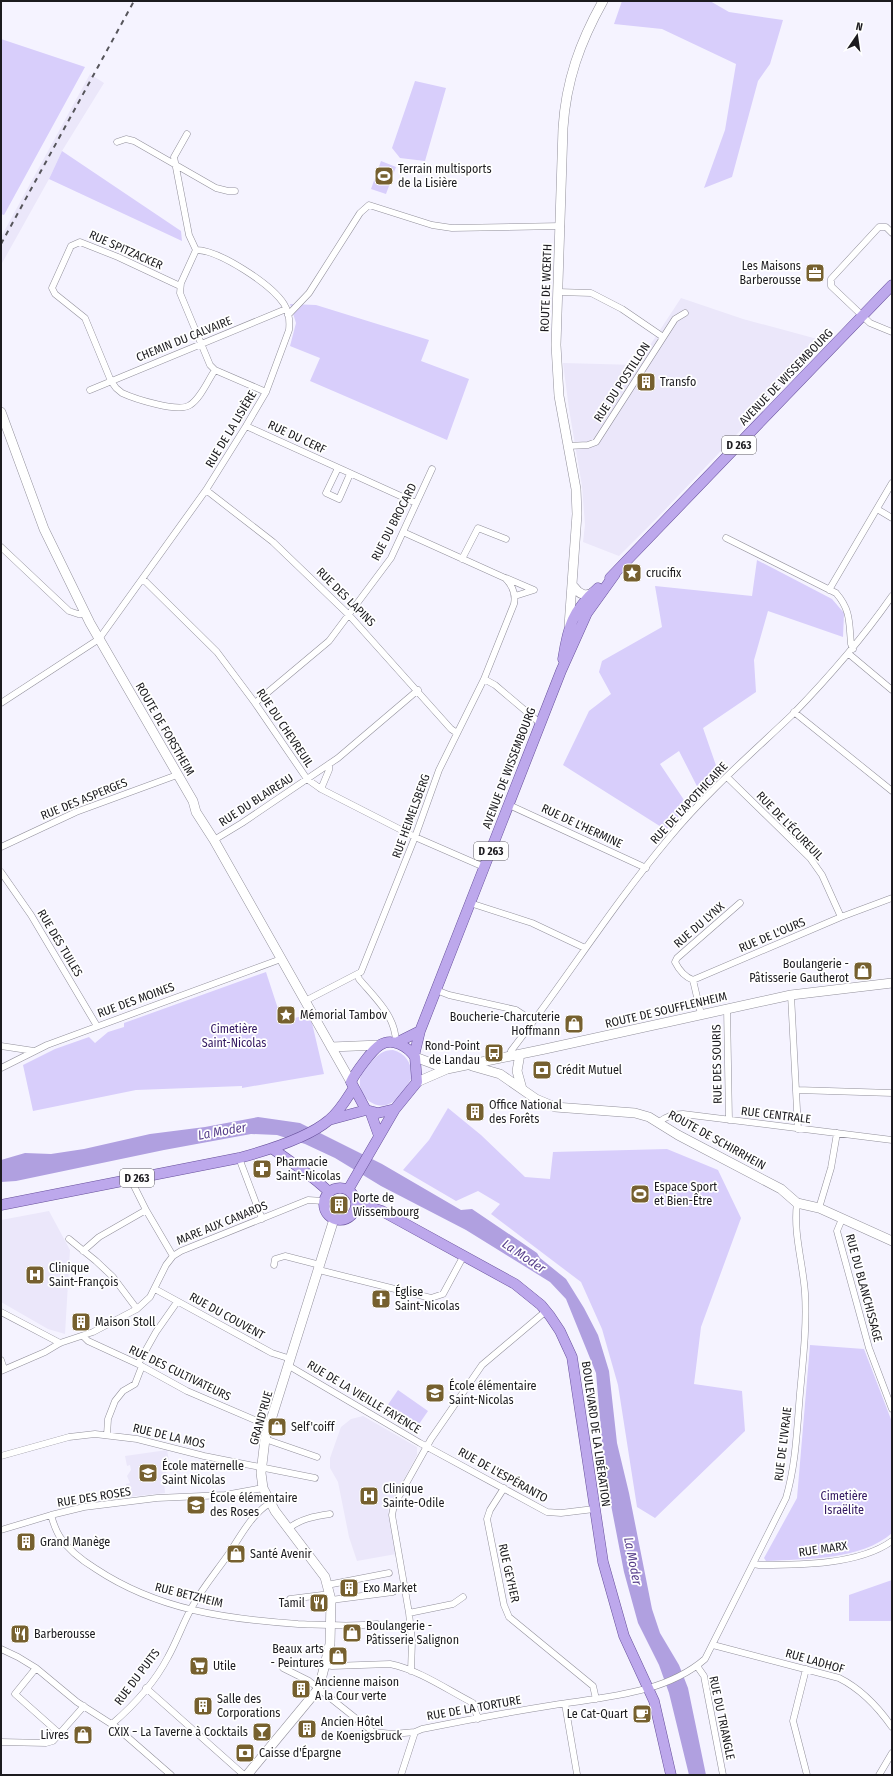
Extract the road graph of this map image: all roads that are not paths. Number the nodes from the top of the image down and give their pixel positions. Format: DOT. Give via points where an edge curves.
graph roads {
  1 [pos="603,1"];
  2 [pos="187,134"];
  3 [pos="117,142"];
  4 [pos="175,165"];
  5 [pos="235,191"];
  6 [pos="561,226"];
  7 [pos="892,233"];
  8 [pos="196,250"];
  9 [pos="892,285"];
  10 [pos="180,286"];
  11 [pos="558,292"];
  12 [pos="287,312"];
  13 [pos="685,313"];
  14 [pos="862,316"];
  15 [pos="892,332"];
  16 [pos="663,337"];
  17 [pos="200,344"];
  18 [pos="215,370"];
  19 [pos="111,381"];
  20 [pos="90,390"];
  21 [pos="266,392"];
  22 [pos="1,412"];
  23 [pos="246,426"];
  24 [pos="568,446"];
  25 [pos="338,468"];
  26 [pos="432,469"];
  27 [pos="350,474"];
  28 [pos="892,483"];
  29 [pos="206,490"];
  30 [pos="416,503"];
  31 [pos="877,509"];
  32 [pos="892,518"];
  33 [pos="403,532"];
  34 [pos="726,538"];
  35 [pos="506,539"];
  36 [pos="1,547"];
  37 [pos="462,559"];
  38 [pos="615,574"];
  39 [pos="504,578"];
  40 [pos="144,580"];
  41 [pos="573,585"];
  42 [pos="830,590"];
  43 [pos="596,591"];
  44 [pos="515,596"];
  45 [pos="892,596"];
  46 [pos="571,597"];
  47 [pos="584,607"];
  48 [pos="86,614"];
  49 [pos="349,614"];
  50 [pos="569,627"];
  51 [pos="100,639"];
  52 [pos="851,652"];
  53 [pos="561,671"];
  54 [pos="484,679"];
  55 [pos="418,690"];
  56 [pos="892,690"];
  57 [pos="1,703"];
  58 [pos="255,703"];
  59 [pos="794,712"];
  60 [pos="541,724"];
  61 [pos="457,733"];
  62 [pos="329,764"];
  63 [pos="177,775"];
  64 [pos="727,777"];
  65 [pos="306,779"];
  66 [pos="321,789"];
  67 [pos="892,791"];
  68 [pos="509,805"];
  69 [pos="415,837"];
  70 [pos="214,840"];
  71 [pos="1,847"];
  72 [pos="484,868"];
  73 [pos="646,868"];
  74 [pos="1,872"];
  75 [pos="892,898"];
  76 [pos="470,903"];
  77 [pos="740,903"];
  78 [pos="841,917"];
  79 [pos="585,948"];
  80 [pos="281,959"];
  81 [pos="358,974"];
  82 [pos="693,980"];
  83 [pos="892,983"];
  84 [pos="436,990"];
  85 [pos="791,995"];
  86 [pos="305,1001"];
  87 [pos="727,1008"];
  88 [pos="701,1014"];
  89 [pos="533,1021"];
  90 [pos="97,1026"];
  91 [pos="420,1031"];
  92 [pos="519,1040"];
  93 [pos="396,1043"];
  94 [pos="380,1045"];
  95 [pos="1,1046"];
  96 [pos="331,1047"];
  97 [pos="34,1051"];
  98 [pos="520,1054"];
  99 [pos="415,1057"];
  100 [pos="506,1057"];
  101 [pos="471,1065"];
  102 [pos="1,1068"];
  103 [pos="447,1069"];
  104 [pos="507,1079"];
  105 [pos="417,1082"];
  106 [pos="352,1086"];
  107 [pos="522,1089"];
  108 [pos="796,1090"];
  109 [pos="892,1093"];
  110 [pos="395,1109"];
  111 [pos="368,1110"];
  112 [pos="729,1120"];
  113 [pos="327,1121"];
  114 [pos="659,1122"];
  115 [pos="798,1129"];
  116 [pos="837,1134"];
  117 [pos="377,1140"];
  118 [pos="892,1140"];
  119 [pos="273,1149"];
  120 [pos="239,1158"];
  121 [pos="131,1180"];
  122 [pos="348,1190"];
  123 [pos="327,1197"];
  124 [pos="356,1203"];
  125 [pos="797,1203"];
  126 [pos="1,1205"];
  127 [pos="819,1208"];
  128 [pos="146,1210"];
  129 [pos="262,1219"];
  130 [pos="334,1219"];
  131 [pos="842,1219"];
  132 [pos="69,1239"];
  133 [pos="892,1241"];
  134 [pos="83,1251"];
  135 [pos="173,1256"];
  136 [pos="463,1257"];
  137 [pos="274,1265"];
  138 [pos="320,1267"];
  139 [pos="155,1289"];
  140 [pos="177,1302"];
  141 [pos="137,1309"];
  142 [pos="546,1311"];
  143 [pos="1,1312"];
  144 [pos="83,1336"];
  145 [pos="60,1343"];
  146 [pos="1,1360"];
  147 [pos="290,1363"];
  148 [pos="140,1365"];
  149 [pos="3,1370"];
  150 [pos="892,1409"];
  151 [pos="269,1426"];
  152 [pos="107,1435"];
  153 [pos="265,1439"];
  154 [pos="427,1447"];
  155 [pos="1,1456"];
  156 [pos="317,1457"];
  157 [pos="262,1467"];
  158 [pos="315,1478"];
  159 [pos="263,1488"];
  160 [pos="504,1488"];
  161 [pos="270,1503"];
  162 [pos="594,1509"];
  163 [pos="330,1514"];
  164 [pos="51,1515"];
  165 [pos="288,1529"];
  166 [pos="1,1530"];
  167 [pos="892,1541"];
  168 [pos="753,1564"];
  169 [pos="389,1573"];
  170 [pos="327,1585"];
  171 [pos="393,1592"];
  172 [pos="330,1597"];
  173 [pos="462,1597"];
  174 [pos="290,1599"];
  175 [pos="191,1609"];
  176 [pos="409,1613"];
  177 [pos="377,1624"];
  178 [pos="331,1626"];
  179 [pos="713,1645"];
  180 [pos="1,1649"];
  181 [pos="326,1665"];
  182 [pos="697,1666"];
  183 [pos="36,1668"];
  184 [pos="283,1668"];
  185 [pos="806,1669"];
  186 [pos="411,1671"];
  187 [pos="146,1688"];
  188 [pos="319,1688"];
  189 [pos="648,1690"];
  190 [pos="596,1699"];
  191 [pos="565,1704"];
  192 [pos="84,1706"];
  193 [pos="478,1718"];
  194 [pos="112,1724"];
  195 [pos="892,1727"];
  196 [pos="415,1732"];
  197 [pos="60,1734"];
  198 [pos="1,1742"];
  199 [pos="892,1753"];
  200 [pos="577,1774"];
  201 [pos="171,1775"];
  202 [pos="246,1775"];
  203 [pos="401,1775"];
  204 [pos="671,1775"];
  205 [pos="723,1775"];
  206 [pos="807,1775"];
  207 [pos="878,1775"];
  1 -- 6 [label="street, ROUTE DE WŒRTH" via="577,54 566,94"];
  2 -- 4 [label="street" via="174,157"];
  3 -- 4 [label="street" via="126,139 134,141"];
  4 -- 5 [label="street" via="216,188"];
  4 -- 8 [label="street" via="189,235"];
  6 -- 11 [label="street, ROUTE DE WŒRTH"];
  6 -- 12 [label="street" via="452,228 432,225 369,205 360,213 309,293"];
  7 -- 14 [label="street" via="886,228 879,227 831,279 831,286"];
  8 -- 10 [label="street"];
  8 -- 12 [label="street" via="212,253 251,275 276,294"];
  9 -- 14 [label="main road, AVENUE DE WISSEMBOURG / D 263"];
  10 -- 17 [label="street" via="180,296"];
  10 -- 19 [label="street, RUE SPITZACKER" via="87,244 77,242 71,246 53,283 52,291 85,318"];
  11 -- 16 [label="street" via="591,293 622,309"];
  11 -- 24 [label="street, ROUTE DE WŒRTH" via="557,370"];
  12 -- 17 [label="street, CHEMIN DU CALVAIRE"];
  12 -- 21 [label="street, RUE DE LA LISIÈRE" via="287,336"];
  13 -- 16 [label="street, RUE DU POSTILLON" via="675,319"];
  14 -- 15 [label="street" via="870,323"];
  14 -- 38 [label="main road, AVENUE DE WISSEMBOURG / D 263"];
  16 -- 24 [label="street, RUE DU POSTILLON" via="596,442"];
  17 -- 18 [label="street" via="206,360"];
  17 -- 19 [label="street, CHEMIN DU CALVAIRE"];
  18 -- 19 [label="street, RUE SPITZACKER" via="194,402 181,408 125,394"];
  18 -- 21 [label="street"];
  19 -- 20 [label="street, CHEMIN DU CALVAIRE"];
  21 -- 23 [label="street, RUE DE LA LISIÈRE"];
  22 -- 48 [label="street, ROUTE DE FORSTHEIM" via="44,529"];
  23 -- 25 [label="street, RUE DU CERF"];
  23 -- 29 [label="street, RUE DE LA LISIÈRE"];
  24 -- 41 [label="street, ROUTE DE WŒRTH" via="576,489 577,514"];
  25 -- 27 [label="street, RUE DU CERF"];
  25 -- 27 [label="street" via="326,493 339,499"];
  26 -- 30 [label="street, RUE DU BROCARD"];
  27 -- 30 [label="street, RUE DU CERF"];
  28 -- 31 [label="street"];
  29 -- 40 [label="street, RUE DE LA LISIÈRE"];
  29 -- 49 [label="street, RUE DES LAPINS" via="273,542"];
  30 -- 33 [label="street, RUE DU BROCARD"];
  31 -- 32 [label="street"];
  31 -- 42 [label="street"];
  33 -- 37 [label="street"];
  33 -- 49 [label="street, RUE DU BROCARD" via="391,558"];
  34 -- 42 [label="street"];
  35 -- 37 [label="street" via="478,528"];
  36 -- 48 [label="street" via="69,611"];
  37 -- 39 [label="street"];
  38 -- 43 [label="main road, AVENUE DE WISSEMBOURG / D 263"];
  38 -- 47 [label="main road, AVENUE DE WISSEMBOURG / D 263"];
  39 -- 44 [label="street" via="513,588"];
  39 -- 44 [label="street" via="534,590"];
  40 -- 51 [label="street, RUE DE LA LISIÈRE"];
  40 -- 58 [label="street, RUE DU CHEVREUIL" via="217,652"];
  41 -- 43 [label="street" via="583,595"];
  41 -- 46 [label="street, ROUTE DE WŒRTH"];
  41 -- 47 [label="street"];
  42 -- 52 [label="street" via="844,602 849,613"];
  43 -- 47 [label="main road, AVENUE DE WISSEMBOURG / D 263"];
  44 -- 54 [label="street, RUE HEIMELSBERG"];
  45 -- 52 [label="street, RUE DE L'APOTHICAIRE"];
  46 -- 47 [label="street" via="572,603"];
  46 -- 50 [label="street, ROUTE DE WŒRTH"];
  47 -- 50 [label="main road, AVENUE DE WISSEMBOURG / D 263"];
  47 -- 53 [label="main road, AVENUE DE WISSEMBOURG / D 263" via="574,644"];
  48 -- 51 [label="street, ROUTE DE FORSTHEIM"];
  49 -- 55 [label="street, RUE DES LAPINS"];
  49 -- 58 [label="street, RUE DU BROCARD" via="329,641"];
  50 -- 53 [label="main road, AVENUE DE WISSEMBOURG / D 263"];
  51 -- 57 [label="street"];
  51 -- 63 [label="street, ROUTE DE FORSTHEIM"];
  52 -- 56 [label="street"];
  52 -- 59 [label="street, RUE DE L'APOTHICAIRE"];
  53 -- 60 [label="main road, AVENUE DE WISSEMBOURG / D 263"];
  54 -- 60 [label="street" via="495,685"];
  54 -- 61 [label="street, RUE HEIMELSBERG"];
  55 -- 61 [label="street, RUE DES LAPINS"];
  55 -- 62 [label="street, RUE DU BLAIREAU"];
  58 -- 65 [label="street, RUE DU CHEVREUIL"];
  59 -- 64 [label="street, RUE DE L'APOTHICAIRE"];
  59 -- 67 [label="street"];
  60 -- 68 [label="main road, AVENUE DE WISSEMBOURG / D 263"];
  61 -- 69 [label="street, RUE HEIMELSBERG"];
  62 -- 65 [label="street, RUE DU BLAIREAU"];
  62 -- 66 [label="street"];
  63 -- 70 [label="street, ROUTE DE FORSTHEIM"];
  63 -- 71 [label="street, RUE DES ASPERGES" via="76,812"];
  64 -- 73 [label="street, RUE DE L'APOTHICAIRE" via="669,837"];
  64 -- 78 [label="street, RUE DE L'ÉCUREUIL" via="810,858 822,875"];
  65 -- 66 [label="street, RUE DU CHEVREUIL"];
  65 -- 70 [label="street, RUE DU BLAIREAU"];
  66 -- 69 [label="street, RUE DU CHEVREUIL"];
  68 -- 72 [label="main road, AVENUE DE WISSEMBOURG / D 263"];
  68 -- 73 [label="street, RUE DE L'HERMINE"];
  69 -- 72 [label="street, RUE DU CHEVREUIL"];
  69 -- 81 [label="street, RUE HEIMELSBERG" via="363,968"];
  70 -- 80 [label="street, ROUTE DE FORSTHEIM"];
  72 -- 76 [label="main road, AVENUE DE WISSEMBOURG / D 263"];
  73 -- 79 [label="street, RUE DE L'APOTHICAIRE"];
  74 -- 90 [label="street, RUE DES TUILES" via="31,915"];
  75 -- 78 [label="street, RUE DE L'OURS"];
  76 -- 79 [label="street" via="532,923"];
  76 -- 84 [label="main road, AVENUE DE WISSEMBOURG / D 263"];
  77 -- 82 [label="street, RUE DU LYNX" via="677,958 677,967"];
  78 -- 82 [label="street, RUE DE L'OURS"];
  79 -- 89 [label="street, RUE DE L'APOTHICAIRE"];
  80 -- 86 [label="street, ROUTE DE FORSTHEIM"];
  80 -- 90 [label="street, RUE DES MOINES"];
  81 -- 86 [label="street"];
  81 -- 93 [label="street" via="359,979 389,1016 395,1030"];
  82 -- 88 [label="street"];
  83 -- 85 [label="street, ROUTE DE SOUFFLENHEIM"];
  84 -- 89 [label="street" via="516,1010"];
  84 -- 91 [label="main road, AVENUE DE WISSEMBOURG / D 263"];
  85 -- 87 [label="street, ROUTE DE SOUFFLENHEIM"];
  85 -- 108 [label="street"];
  86 -- 96 [label="street, ROUTE DE FORSTHEIM"];
  87 -- 88 [label="street, ROUTE DE SOUFFLENHEIM"];
  87 -- 112 [label="street, RUE DES SOURIS"];
  88 -- 98 [label="street, ROUTE DE SOUFFLENHEIM"];
  89 -- 92 [label="street, RUE DE L'APOTHICAIRE"];
  90 -- 97 [label="street, RUE DES MOINES"];
  91 -- 93 [label="main road"];
  91 -- 99 [label="main road, AVENUE DE WISSEMBOURG / D 263"];
  92 -- 98 [label="street"];
  92 -- 100 [label="street, RUE DE L'APOTHICAIRE"];
  93 -- 94 [label="main road"];
  93 -- 99 [label="main road"];
  94 -- 96 [label="street"];
  94 -- 106 [label="main road" via="355,1073"];
  95 -- 97 [label="street"];
  96 -- 106 [label="street, ROUTE DE FORSTHEIM"];
  97 -- 102 [label="street, RUE DES MOINES"];
  98 -- 100 [label="street, ROUTE DE SOUFFLENHEIM"];
  98 -- 107 [label="street" via="517,1071"];
  99 -- 103 [label="street"];
  99 -- 105 [label="main road"];
  100 -- 101 [label="street, ROUTE DE SOUFFLENHEIM"];
  100 -- 104 [label="street"];
  101 -- 103 [label="street, ROUTE DE SOUFFLENHEIM"];
  101 -- 104 [label="street, ROUTE DE SCHIRRHEIN" via="500,1074"];
  103 -- 105 [label="street, ROUTE DE SOUFFLENHEIM"];
  104 -- 107 [label="street, ROUTE DE SCHIRRHEIN"];
  105 -- 110 [label="main road"];
  106 -- 111 [label="main road"];
  106 -- 113 [label="main road, D 263" via="341,1107"];
  107 -- 114 [label="street, ROUTE DE SCHIRRHEIN" via="536,1099 555,1107 634,1113"];
  108 -- 109 [label="street"];
  108 -- 115 [label="street"];
  110 -- 111 [label="main road" via="378,1112"];
  110 -- 117 [label="main road"];
  111 -- 113 [label="main road, D 263"];
  111 -- 117 [label="main road"];
  112 -- 114 [label="street, RUE CENTRALE" via="674,1114"];
  112 -- 115 [label="street, RUE CENTRALE"];
  113 -- 119 [label="main road, D 263"];
  114 -- 125 [label="street, ROUTE DE SCHIRRHEIN" via="678,1135 781,1189"];
  115 -- 116 [label="street, RUE CENTRALE"];
  116 -- 118 [label="street, RUE CENTRALE"];
  116 -- 127 [label="street" via="831,1168"];
  117 -- 122 [label="main road"];
  119 -- 120 [label="main road, D 263"];
  119 -- 123 [label="main road" via="314,1177"];
  120 -- 121 [label="main road, D 263"];
  120 -- 129 [label="street"];
  121 -- 126 [label="main road, D 263"];
  121 -- 128 [label="street"];
  122 -- 123 [label="main road" via="338,1188"];
  122 -- 124 [label="main road"];
  123 -- 129 [label="street, MARE AUX CANARDS" via="308,1200"];
  123 -- 130 [label="main road" via="326,1212"];
  124 -- 130 [label="main road" via="350,1217"];
  124 -- 136 [label="main road, BOULEVARD DE LA LIBÉRATION" via="382,1211"];
  125 -- 127 [label="street, ROUTE DE SCHIRRHEIN"];
  125 -- 168 [label="street, RUE DE L'IVRAIE" via="796,1225 805,1294 795,1462 786,1498"];
  127 -- 131 [label="street, ROUTE DE SCHIRRHEIN"];
  128 -- 134 [label="street" via="100,1237"];
  128 -- 135 [label="street"];
  129 -- 135 [label="street, MARE AUX CANARDS"];
  130 -- 138 [label="street, GRAND'RUE"];
  131 -- 133 [label="street, ROUTE DE SCHIRRHEIN"];
  131 -- 150 [label="street, RUE DU BLANCHISSAGE" via="837,1231 869,1348"];
  132 -- 134 [label="street"];
  134 -- 141 [label="street" via="113,1277"];
  135 -- 139 [label="street, MARE AUX CANARDS"];
  136 -- 138 [label="street" via="443,1294 431,1298"];
  136 -- 142 [label="main road, BOULEVARD DE LA LIBÉRATION" via="515,1284"];
  137 -- 138 [label="street" via="275,1259 285,1256"];
  138 -- 147 [label="street, GRAND'RUE"];
  139 -- 140 [label="street, RUE DU COUVENT"];
  139 -- 141 [label="street, MARE AUX CANARDS"];
  140 -- 147 [label="street, RUE DU COUVENT"];
  140 -- 148 [label="street" via="156,1332"];
  141 -- 144 [label="street, MARE AUX CANARDS"];
  142 -- 154 [label="street" via="482,1365"];
  142 -- 162 [label="main road, BOULEVARD DE LA LIBÉRATION" via="572,1357"];
  143 -- 145 [label="street"];
  144 -- 145 [label="street, MARE AUX CANARDS"];
  144 -- 148 [label="street, RUE DES CULTIVATEURS" via="88,1341"];
  145 -- 149 [label="street, MARE AUX CANARDS"];
  146 -- 149 [label="street"];
  147 -- 151 [label="street, GRAND'RUE"];
  147 -- 154 [label="street, RUE DE LA VIEILLE FAYENCE"];
  148 -- 151 [label="street, RUE DES CULTIVATEURS" via="187,1391"];
  148 -- 152 [label="street" via="135,1384 123,1391 115,1402 108,1419"];
  151 -- 153 [label="street, GRAND'RUE"];
  152 -- 155 [label="street, RUE DE LA MOS" via="69,1437"];
  152 -- 157 [label="street, RUE DE LA MOS" via="137,1438 204,1456"];
  153 -- 156 [label="street"];
  153 -- 157 [label="street, GRAND'RUE"];
  154 -- 160 [label="street, RUE DE L'ESPÉRANTO"];
  154 -- 176 [label="street" via="394,1505 392,1515"];
  157 -- 158 [label="street, RUE DE LA MOS"];
  157 -- 159 [label="street, GRAND'RUE"];
  159 -- 161 [label="street, GRAND'RUE"];
  159 -- 164 [label="street, RUE DES ROSES" via="225,1495 157,1498 84,1507"];
  160 -- 162 [label="street, RUE DE L'ESPÉRANTO" via="547,1512"];
  160 -- 190 [label="street, RUE GEYHER" via="487,1519 504,1605 509,1617 593,1686"];
  161 -- 165 [label="street, GRAND'RUE"];
  161 -- 175 [label="street, RUE DU PUITS" via="252,1520 207,1581"];
  162 -- 189 [label="main road, BOULEVARD DE LA LIBÉRATION" via="603,1562 624,1636"];
  163 -- 165 [label="street" via="302,1520"];
  164 -- 166 [label="street, RUE DES ROSES"];
  164 -- 175 [label="street, RUE BETZHEIM" via="60,1537 69,1548 117,1583 158,1601"];
  165 -- 170 [label="street, GRAND'RUE" via="320,1569"];
  167 -- 168 [label="street, RUE MARX" via="872,1552 814,1564"];
  168 -- 179 [label="street, RUE DE L'IVRAIE"];
  169 -- 170 [label="street"];
  170 -- 172 [label="street, GRAND'RUE"];
  171 -- 172 [label="street"];
  172 -- 174 [label="street"];
  172 -- 178 [label="street, GRAND'RUE"];
  173 -- 176 [label="street" via="454,1604"];
  175 -- 178 [label="street, RUE BETZHEIM" via="259,1621"];
  175 -- 187 [label="street, RUE DU PUITS" via="168,1657"];
  176 -- 186 [label="street" via="412,1641"];
  177 -- 178 [label="street, RUE BETZHEIM"];
  178 -- 181 [label="street, GRAND'RUE"];
  179 -- 182 [label="street, RUE DE L'IVRAIE" via="705,1659"];
  179 -- 185 [label="street, RUE LADHOF"];
  180 -- 183 [label="street"];
  181 -- 186 [label="street" via="390,1664"];
  181 -- 188 [label="street, GRAND'RUE"];
  182 -- 189 [label="street, RUE DE LA TORTURE"];
  182 -- 205 [label="street, RUE DU TRIANGLE" via="704,1676"];
  183 -- 192 [label="street"];
  183 -- 197 [label="street" via="15,1694"];
  184 -- 188 [label="street, RUE DE LA TORTURE"];
  185 -- 195 [label="street, RUE LADHOF" via="839,1678 855,1686"];
  185 -- 206 [label="street" via="793,1722"];
  186 -- 193 [label="street" via="472,1703"];
  187 -- 194 [label="street, RUE DU PUITS"];
  187 -- 202 [label="street"];
  188 -- 196 [label="street, RUE DE LA TORTURE" via="373,1732 387,1735"];
  188 -- 202 [label="street, GRAND'RUE"];
  189 -- 190 [label="street, RUE DE LA TORTURE"];
  189 -- 204 [label="main road, BOULEVARD DE LA LIBÉRATION" via="654,1701"];
  190 -- 191 [label="street, RUE DE LA TORTURE"];
  191 -- 193 [label="street, RUE DE LA TORTURE"];
  191 -- 200 [label="street"];
  192 -- 194 [label="street"];
  192 -- 197 [label="street"];
  193 -- 196 [label="street, RUE DE LA TORTURE" via="422,1728"];
  194 -- 201 [label="street"];
  196 -- 203 [label="street"];
  197 -- 198 [label="street" via="53,1741 46,1743"];
  199 -- 207 [label="street"];
}
